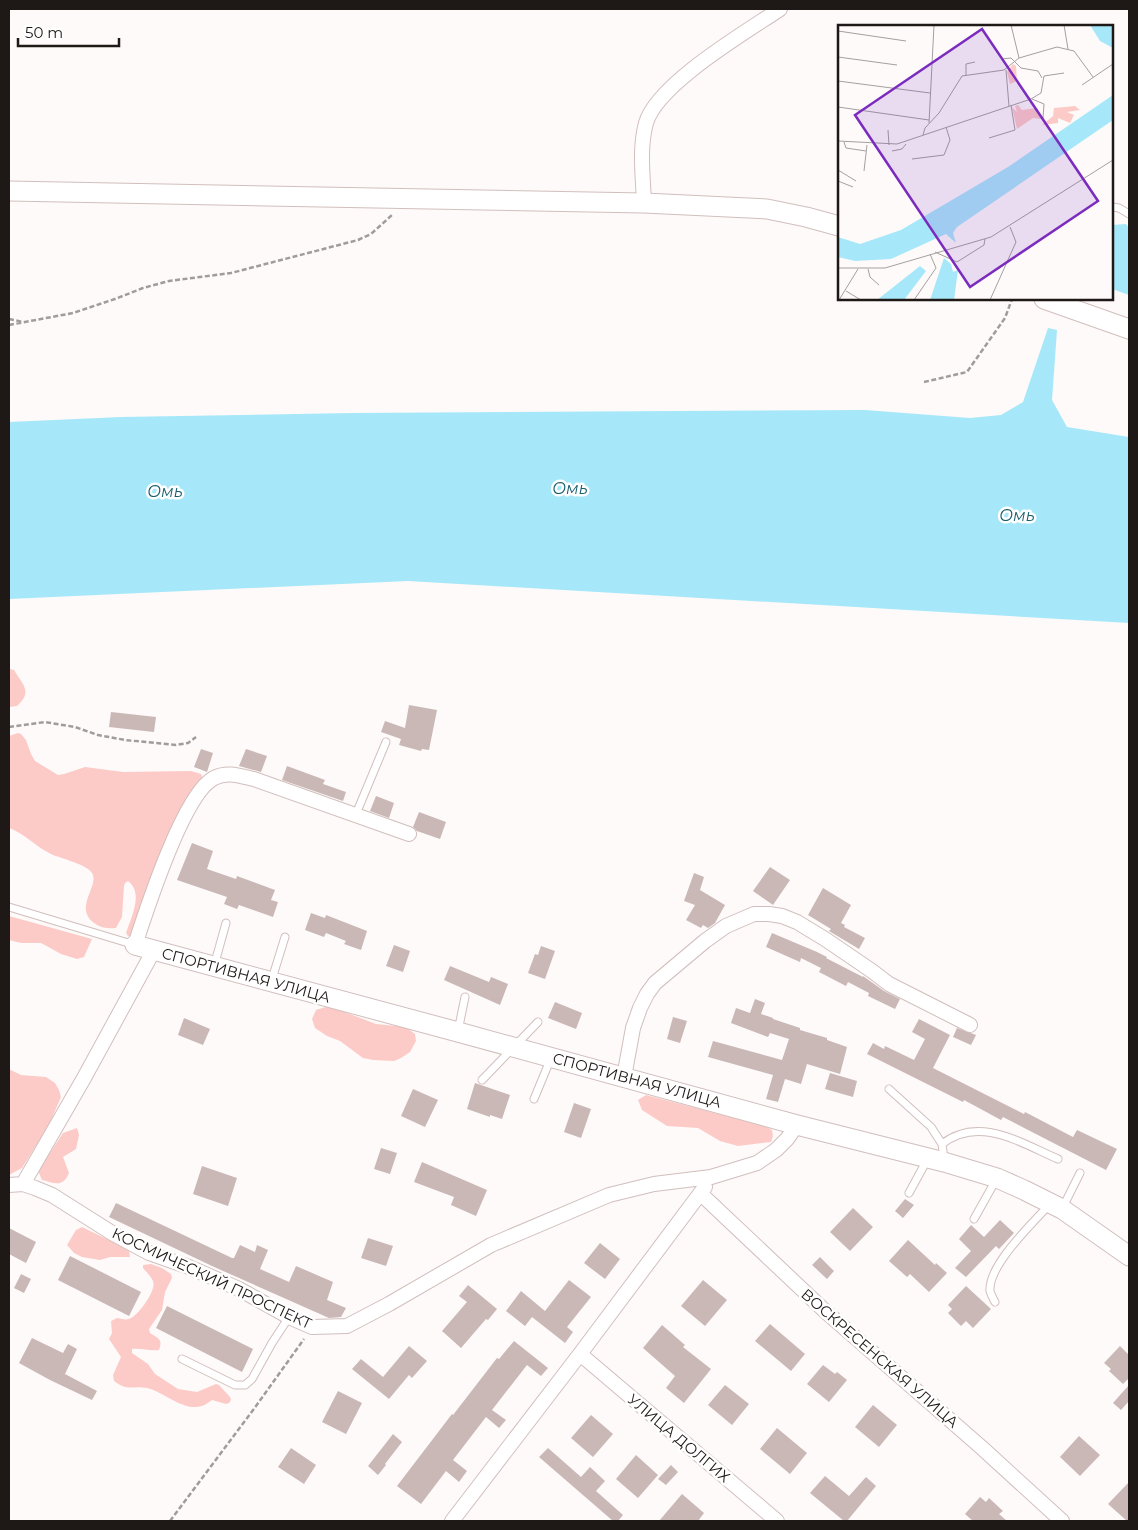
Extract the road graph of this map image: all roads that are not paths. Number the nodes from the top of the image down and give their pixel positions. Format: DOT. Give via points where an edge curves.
graph roads {
  1 [pos="780,9"];
  2 [pos="9,191"];
  3 [pos="644,203"];
  4 [pos="1113,206"];
  5 [pos="1129,214"];
  6 [pos="838,226"];
  7 [pos="1047,300"];
  8 [pos="1129,329"];
  9 [pos="386,742"];
  10 [pos="356,814"];
  11 [pos="409,834"];
  12 [pos="9,907"];
  13 [pos="226,923"];
  14 [pos="285,936"];
  15 [pos="135,945"];
  16 [pos="154,950"];
  17 [pos="214,966"];
  18 [pos="270,982"];
  19 [pos="465,997"];
  20 [pos="538,1022"];
  21 [pos="970,1025"];
  22 [pos="458,1032"];
  23 [pos="514,1047"];
  24 [pos="551,1057"];
  25 [pos="624,1077"];
  26 [pos="482,1080"];
  27 [pos="889,1089"];
  28 [pos="534,1099"];
  29 [pos="797,1125"];
  30 [pos="938,1155"];
  31 [pos="1058,1159"];
  32 [pos="1080,1173"];
  33 [pos="711,1177"];
  34 [pos="997,1178"];
  35 [pos="16,1185"];
  36 [pos="909,1193"];
  37 [pos="701,1194"];
  38 [pos="1057,1206"];
  39 [pos="974,1219"];
  40 [pos="1126,1254"];
  41 [pos="995,1302"];
  42 [pos="290,1317"];
  43 [pos="580,1354"];
  44 [pos="182,1359"];
  45 [pos="452,1521"];
  46 [pos="777,1521"];
  47 [pos="1062,1521"];
  1 -- 3 [label="street" via="702,62 655,104 646,122 642,147"];
  2 -- 3 [label="street"];
  3 -- 6 [label="street" via="767,209"];
  4 -- 5 [label="lane"];
  7 -- 8 [label="street"];
  9 -- 10 [label="lane"];
  10 -- 11 [label="street"];
  10 -- 15 [label="street" via="233,774 212,778 188,809 154,886"];
  12 -- 15 [label="lane"];
  13 -- 17 [label="lane"];
  14 -- 18 [label="lane"];
  15 -- 16 [label="street, СПОРТИВНАЯ УЛИЦА"];
  16 -- 17 [label="street, СПОРТИВНАЯ УЛИЦА"];
  16 -- 35 [label="street" via="84,1078"];
  17 -- 18 [label="street, СПОРТИВНАЯ УЛИЦА"];
  18 -- 22 [label="street, СПОРТИВНАЯ УЛИЦА"];
  19 -- 22 [label="lane"];
  20 -- 23 [label="lane"];
  21 -- 25 [label="street" via="888,984 825,938 797,922 782,916 754,914 726,926 655,983 633,1028"];
  22 -- 23 [label="street, СПОРТИВНАЯ УЛИЦА"];
  23 -- 24 [label="street, СПОРТИВНАЯ УЛИЦА"];
  23 -- 26 [label="lane"];
  24 -- 25 [label="street, СПОРТИВНАЯ УЛИЦА"];
  24 -- 28 [label="lane"];
  25 -- 29 [label="street, СПОРТИВНАЯ УЛИЦА"];
  27 -- 30 [label="lane" via="931,1127"];
  29 -- 30 [label="street, СПОРТИВНАЯ УЛИЦА"];
  29 -- 33 [label="street, КОСМИЧЕСКИЙ ПРОСПЕКТ" via="776,1150 757,1163"];
  30 -- 31 [label="lane" via="952,1136 988,1131"];
  30 -- 34 [label="street, СПОРТИВНАЯ УЛИЦА"];
  30 -- 36 [label="lane"];
  32 -- 38 [label="lane"];
  33 -- 37 [label="street"];
  33 -- 42 [label="street, КОСМИЧЕСКИЙ ПРОСПЕКТ" via="654,1184 609,1195 491,1245 347,1326 312,1327"];
  34 -- 38 [label="street, СПОРТИВНАЯ УЛИЦА"];
  34 -- 39 [label="lane"];
  35 -- 42 [label="street, КОСМИЧЕСКИЙ ПРОСПЕКТ" via="52,1195 149,1253 239,1289"];
  37 -- 43 [label="street"];
  37 -- 47 [label="street, ВОСКРЕСЕНСКАЯ УЛИЦА" via="826,1312"];
  38 -- 40 [label="street, СПОРТИВНАЯ УЛИЦА"];
  38 -- 41 [label="lane" via="1002,1258 990,1289"];
  42 -- 44 [label="lane" via="252,1379 245,1385 235,1385"];
  43 -- 45 [label="street"];
  43 -- 46 [label="street, УЛИЦА ДОЛГИХ"];
}
